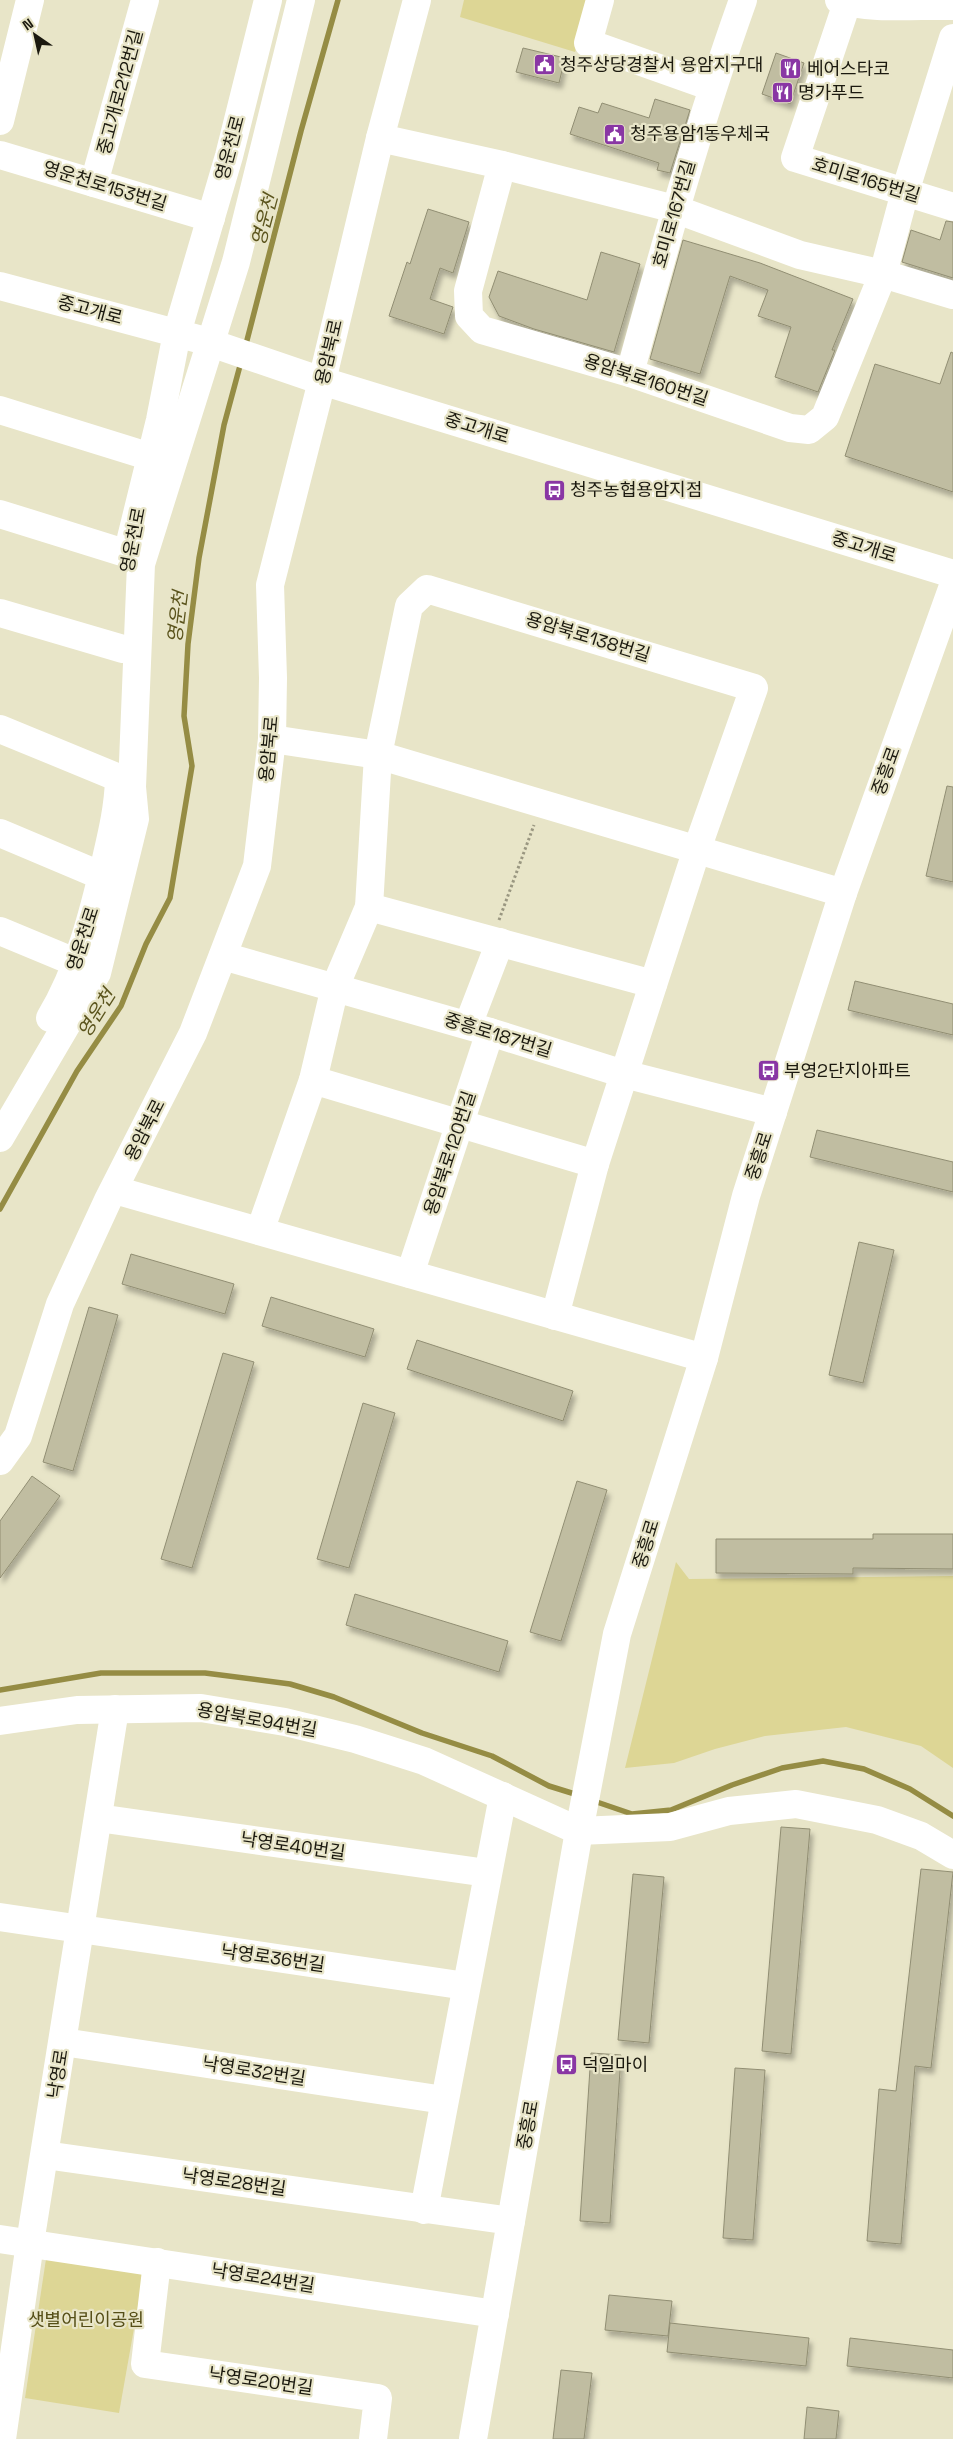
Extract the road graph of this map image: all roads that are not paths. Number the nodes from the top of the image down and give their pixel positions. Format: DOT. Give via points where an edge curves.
graph roads {
  1 [pos="30,0"];
  2 [pos="145,0"];
  3 [pos="268,0"];
  4 [pos="301,0"];
  5 [pos="417,0"];
  6 [pos="600,0"];
  7 [pos="743,0"];
  8 [pos="845,1"];
  9 [pos="953,6"];
  10 [pos="953,38"];
  11 [pos="712,87"];
  12 [pos="0,121"];
  13 [pos="380,138"];
  14 [pos="0,155"];
  15 [pos="502,165"];
  16 [pos="94,183"];
  17 [pos="905,192"];
  18 [pos="953,207"];
  19 [pos="675,209"];
  20 [pos="211,218"];
  21 [pos="883,274"];
  22 [pos="0,286"];
  23 [pos="953,295"];
  24 [pos="190,336"];
  25 [pos="630,374"];
  26 [pos="322,381"];
  27 [pos="0,410"];
  28 [pos="151,457"];
  29 [pos="0,514"];
  30 [pos="128,554"];
  31 [pos="953,574"];
  32 [pos="953,586"];
  33 [pos="0,612"];
  34 [pos="123,648"];
  35 [pos="0,729"];
  36 [pos="272,739"];
  37 [pos="378,755"];
  38 [pos="119,778"];
  39 [pos="0,833"];
  40 [pos="697,849"];
  41 [pos="102,876"];
  42 [pos="843,893"];
  43 [pos="369,906"];
  44 [pos="0,931"];
  45 [pos="496,941"];
  46 [pos="223,956"];
  47 [pos="77,963"];
  48 [pos="653,984"];
  49 [pos="335,987"];
  50 [pos="479,1029"];
  51 [pos="624,1074"];
  52 [pos="313,1080"];
  53 [pos="0,1100"];
  54 [pos="773,1112"];
  55 [pos="460,1124"];
  56 [pos="0,1138"];
  57 [pos="595,1164"];
  58 [pos="115,1190"];
  59 [pos="260,1231"];
  60 [pos="410,1274"];
  61 [pos="555,1316"];
  62 [pos="704,1358"];
  63 [pos="0,1461"];
  64 [pos="115,1709"];
  65 [pos="0,1720"];
  66 [pos="503,1796"];
  67 [pos="98,1818"];
  68 [pos="581,1821"];
  69 [pos="953,1855"];
  70 [pos="487,1873"];
  71 [pos="0,1916"];
  72 [pos="80,1930"];
  73 [pos="464,1995"];
  74 [pos="63,2042"];
  75 [pos="444,2100"];
  76 [pos="45,2155"];
  77 [pos="424,2210"];
  78 [pos="511,2221"];
  79 [pos="0,2239"];
  80 [pos="30,2243"];
  81 [pos="157,2262"];
  82 [pos="495,2314"];
  83 [pos="2,2439"];
  84 [pos="373,2439"];
  85 [pos="473,2439"];
  1 -- 12 [label="street"];
  2 -- 16 [label="street, 중고개로212번길"];
  3 -- 20 [label="street, 영운천로"];
  4 -- 56 [label="street" via="236,262 141,564 132,787 135,819 97,973"];
  5 -- 13 [label="street, 용암북로"];
  6 -- 11 [label="street" via="588,43"];
  7 -- 11 [label="street, 호미로167번길"];
  8 -- 9 [label="street"];
  8 -- 17 [label="street, 호미로165번길" via="795,158"];
  10 -- 17 [label="street, 용암북로160번길"];
  11 -- 19 [label="street, 호미로167번길"];
  13 -- 15 [label="street"];
  13 -- 26 [label="street, 용암북로"];
  14 -- 16 [label="street, 영운천로153번길"];
  15 -- 19 [label="street"];
  15 -- 25 [label="street, 용암북로160번길" via="468,291 469,316 482,330"];
  16 -- 20 [label="street, 영운천로153번길"];
  17 -- 18 [label="street, 호미로165번길"];
  17 -- 21 [label="street, 용암북로160번길"];
  19 -- 21 [label="street" via="800,255"];
  19 -- 25 [label="street, 호미로167번길"];
  20 -- 24 [label="street, 영운천로"];
  21 -- 23 [label="street"];
  21 -- 25 [label="street, 용암북로160번길" via="825,417 809,430 790,428"];
  22 -- 24 [label="street, 중고개로"];
  24 -- 26 [label="street, 중고개로"];
  24 -- 28 [label="street, 영운천로"];
  26 -- 31 [label="street, 중고개로"];
  26 -- 36 [label="street, 용암북로" via="270,585"];
  27 -- 28 [label="street"];
  28 -- 30 [label="street, 영운천로"];
  29 -- 30 [label="street"];
  30 -- 34 [label="street, 영운천로"];
  32 -- 42 [label="street, 중흥로"];
  33 -- 34 [label="street"];
  34 -- 38 [label="street, 영운천로"];
  35 -- 38 [label="street"];
  36 -- 37 [label="street"];
  36 -- 46 [label="street, 용암북로" via="257,866"];
  37 -- 40 [label="street"];
  37 -- 40 [label="street, 용암북로138번길" via="409,606 427,589 754,688"];
  37 -- 43 [label="street, 용암북로138번길"];
  38 -- 41 [label="street, 영운천로" via="118,805"];
  39 -- 41 [label="street"];
  40 -- 42 [label="street"];
  40 -- 48 [label="street, 용암북로138번길"];
  41 -- 47 [label="street, 영운천로"];
  42 -- 54 [label="street, 중흥로"];
  43 -- 45 [label="street"];
  43 -- 49 [label="street, 용암북로138번길"];
  44 -- 47 [label="street"];
  45 -- 48 [label="street"];
  45 -- 50 [label="street"];
  46 -- 49 [label="street, 중흥로187번길"];
  46 -- 58 [label="street, 용암북로" via="193,1033"];
  47 -- 53 [label="street, 영운천로" via="62,998"];
  48 -- 51 [label="street, 용암북로138번길"];
  49 -- 50 [label="street, 중흥로187번길"];
  49 -- 52 [label="street, 용암북로138번길"];
  50 -- 51 [label="street, 중흥로187번길"];
  50 -- 55 [label="street, 용암북로120번길"];
  51 -- 54 [label="street, 중흥로187번길"];
  51 -- 57 [label="street"];
  52 -- 55 [label="street"];
  52 -- 59 [label="street, 용암북로138번길"];
  54 -- 62 [label="street, 중흥로" via="746,1196"];
  55 -- 57 [label="street"];
  55 -- 60 [label="street, 용암북로120번길"];
  57 -- 61 [label="street"];
  58 -- 59 [label="street"];
  58 -- 63 [label="street, 용암북로" via="60,1304 18,1436"];
  59 -- 60 [label="street"];
  60 -- 61 [label="street"];
  61 -- 62 [label="street"];
  62 -- 68 [label="street, 중흥로" via="617,1634"];
  64 -- 65 [label="street, 용암북로94번길" via="77,1710"];
  64 -- 66 [label="street, 용암북로94번길" via="201,1708 285,1722 355,1739 424,1761"];
  64 -- 67 [label="street, 낙영로"];
  66 -- 68 [label="street, 용암북로94번길"];
  66 -- 70 [label="street"];
  67 -- 70 [label="street, 낙영로40번길"];
  67 -- 72 [label="street, 낙영로"];
  68 -- 69 [label="street" via="670,1827 729,1812 796,1804 877,1820 921,1836"];
  68 -- 78 [label="street, 중흥로"];
  70 -- 73 [label="street"];
  71 -- 72 [label="street, 낙영로36번길"];
  72 -- 73 [label="street, 낙영로36번길"];
  72 -- 74 [label="street, 낙영로"];
  73 -- 75 [label="street"];
  74 -- 75 [label="street, 낙영로32번길"];
  74 -- 76 [label="street, 낙영로"];
  75 -- 77 [label="street"];
  76 -- 77 [label="street, 낙영로28번길"];
  76 -- 80 [label="street, 낙영로"];
  77 -- 78 [label="street, 낙영로28번길"];
  78 -- 82 [label="street, 중흥로"];
  79 -- 80 [label="street, 낙영로24번길"];
  80 -- 81 [label="street, 낙영로24번길"];
  80 -- 83 [label="street, 낙영로"];
  81 -- 82 [label="street, 낙영로24번길"];
  81 -- 84 [label="street, 낙영로20번길" via="145,2364 378,2398"];
  82 -- 85 [label="street, 중흥로"];
}
